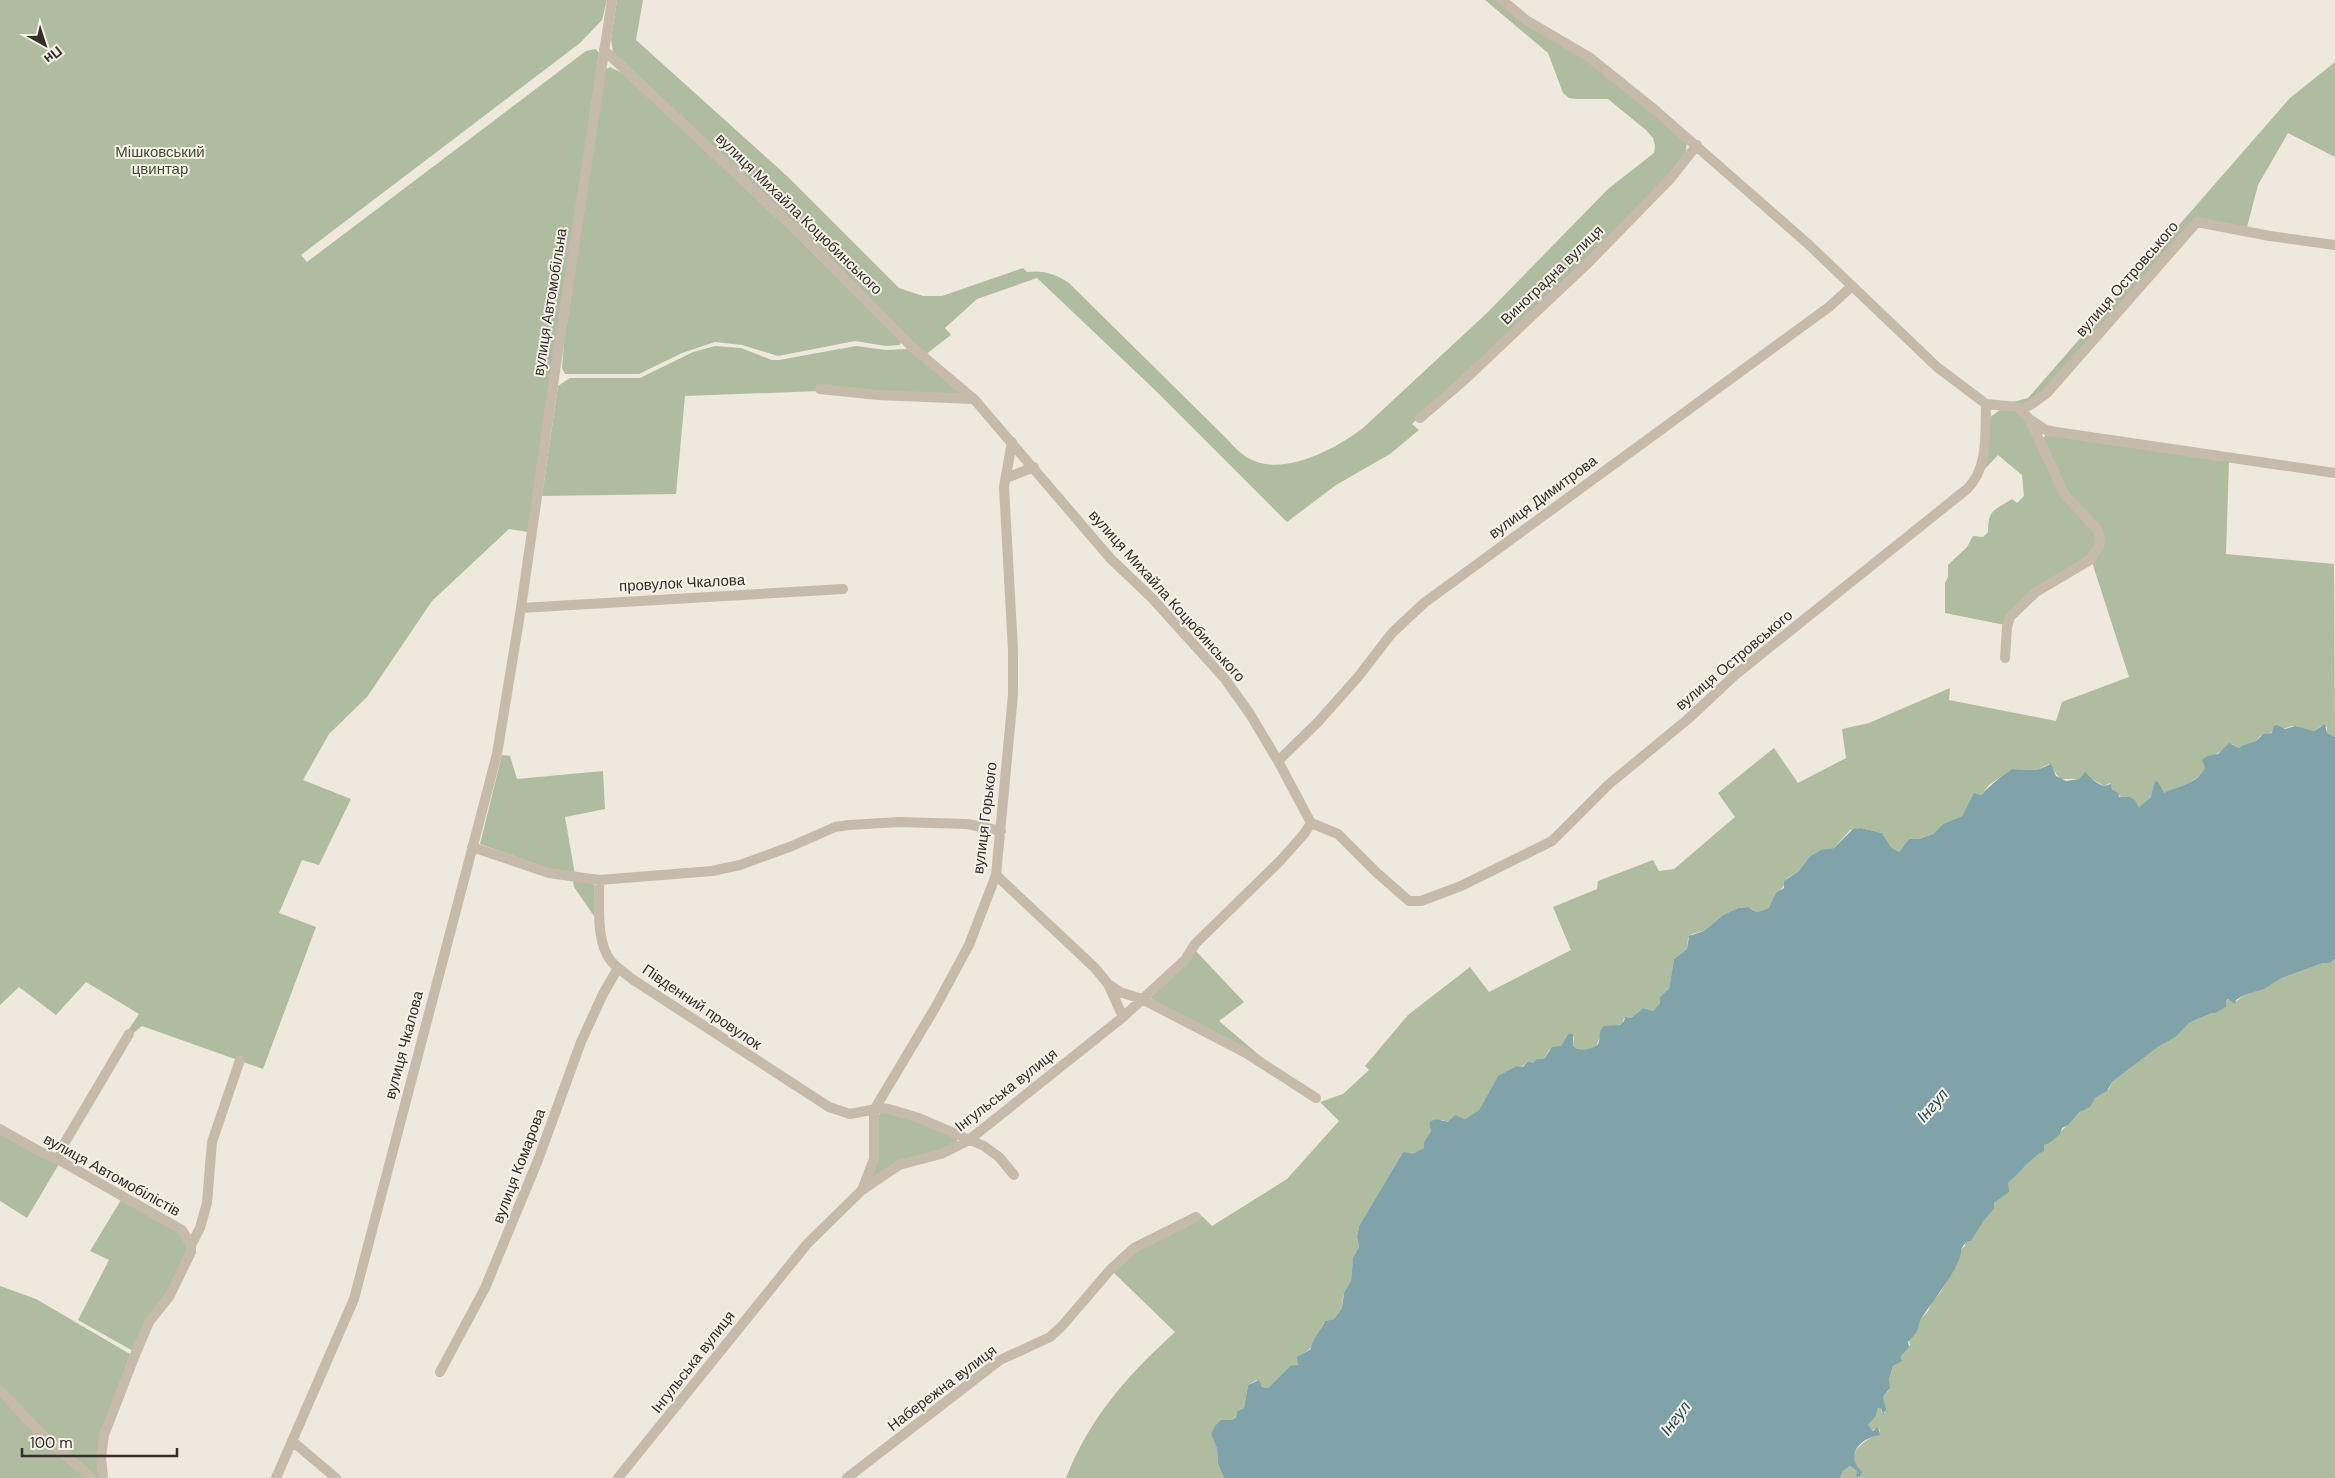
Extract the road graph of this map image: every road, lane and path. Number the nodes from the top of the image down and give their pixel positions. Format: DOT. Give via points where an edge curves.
graph roads {
  1 [pos="612,0"];
  2 [pos="1502,0"];
  3 [pos="604,50"];
  4 [pos="1697,145"];
  5 [pos="2335,245"];
  6 [pos="1852,286"];
  7 [pos="820,389"];
  8 [pos="974,399"];
  9 [pos="1986,404"];
  10 [pos="2022,409"];
  11 [pos="1420,418"];
  12 [pos="2029,419"];
  13 [pos="1012,442"];
  14 [pos="1034,467"];
  15 [pos="2335,472"];
  16 [pos="1006,478"];
  17 [pos="843,589"];
  18 [pos="522,608"];
  19 [pos="2005,658"];
  20 [pos="1278,761"];
  21 [pos="1311,823"];
  22 [pos="1001,831"];
  23 [pos="472,847"];
  24 [pos="996,875"];
  25 [pos="599,880"];
  26 [pos="618,968"];
  27 [pos="1108,984"];
  28 [pos="1142,999"];
  29 [pos="1123,1017"];
  30 [pos="129,1034"];
  31 [pos="240,1060"];
  32 [pos="1316,1098"];
  33 [pos="874,1110"];
  34 [pos="850,1114"];
  35 [pos="0,1130"];
  36 [pos="874,1139"];
  37 [pos="969,1140"];
  38 [pos="60,1160"];
  39 [pos="1014,1174"];
  40 [pos="862,1190"];
  41 [pos="1196,1218"];
  42 [pos="191,1245"];
  43 [pos="440,1372"];
  44 [pos="0,1390"];
  45 [pos="292,1441"];
  46 [pos="621,1477"];
  47 [pos="92,1478"];
  48 [pos="103,1478"];
  49 [pos="276,1478"];
  50 [pos="336,1478"];
  51 [pos="847,1478"];
  1 -- 3 [label="street, вулиця Автомобільна" via="603,34"];
  2 -- 4 [label="street" via="1526,20 1589,57"];
  3 -- 8 [label="street, вулиця Михайла Коцюбинського" via="799,232 915,350"];
  3 -- 18 [label="street, вулиця Автомобільна" via="554,371"];
  4 -- 6 [label="street"];
  4 -- 11 [label="street, Виноградна вулиця" via="1671,178 1589,262"];
  5 -- 10 [label="street, вулиця Островського" via="2197,222 2047,392"];
  6 -- 9 [label="street" via="1937,367"];
  6 -- 20 [label="street, вулиця Димитрова" via="1830,307 1424,603 1392,633 1318,722"];
  7 -- 8 [label="street"];
  8 -- 13 [label="street, вулиця Михайла Коцюбинського"];
  9 -- 10 [label="street"];
  9 -- 21 [label="street, вулиця Островського" via="1984,457 1979,472 1967,489 1735,675 1608,785 1552,841 1454,889 1421,901 1409,901 1338,834"];
  10 -- 12 [label="street"];
  12 -- 15 [label="street" via="2046,430 2056,432"];
  12 -- 19 [label="street" via="2064,494 2097,529 2100,546 2090,560 2036,592 2010,617"];
  13 -- 14 [label="street, вулиця Михайла Коцюбинського"];
  13 -- 16 [label="street, вулиця Горького"];
  14 -- 16 [label="street"];
  14 -- 20 [label="street, вулиця Михайла Коцюбинського" via="1110,558 1150,596 1225,679"];
  16 -- 22 [label="street, вулиця Горького" via="1013,650"];
  17 -- 18 [label="street, провулок Чкалова"];
  18 -- 23 [label="street, вулиця Чкалова" via="498,754"];
  20 -- 21 [label="street, вулиця Михайла Коцюбинського"];
  21 -- 28 [label="street, Інгульська вулиця" via="1280,861 1195,944 1185,960"];
  22 -- 24 [label="street, вулиця Горького"];
  22 -- 25 [label="street" via="967,824 899,822 849,825 835,827 740,865 712,871"];
  23 -- 25 [label="street" via="550,873"];
  23 -- 45 [label="street, вулиця Чкалова" via="354,1300"];
  24 -- 27 [label="street"];
  24 -- 33 [label="street, вулиця Горького" via="969,945"];
  25 -- 26 [label="street, Південний провулок" via="604,946"];
  26 -- 34 [label="street, Південний провулок" via="759,1063 829,1107"];
  26 -- 43 [label="street, вулиця Комарова" via="581,1042 538,1160 485,1288"];
  27 -- 28 [label="street"];
  27 -- 29 [label="street"];
  28 -- 29 [label="street, Інгульська вулиця"];
  28 -- 32 [label="street" via="1246,1053"];
  29 -- 37 [label="street, Інгульська вулиця"];
  30 -- 38 [label="street" via="61,1149"];
  31 -- 42 [label="street" via="212,1142 207,1203"];
  33 -- 34 [label="street, Південний провулок"];
  33 -- 36 [label="street"];
  33 -- 37 [label="street, Південний провулок" via="889,1109 919,1118"];
  34 -- 36 [label="street, Південний провулок" via="867,1123"];
  35 -- 38 [label="street, вулиця Автомобілістів"];
  36 -- 40 [label="street" via="874,1160"];
  37 -- 39 [label="street, Південний провулок" via="991,1151"];
  37 -- 40 [label="street, Інгульська вулиця" via="941,1154 899,1165"];
  38 -- 42 [label="street, вулиця Автомобілістів" via="182,1230"];
  40 -- 46 [label="street, Інгульська вулиця" via="801,1251"];
  41 -- 51 [label="street, Набережна вулиця" via="1134,1248 1050,1337 1000,1360"];
  42 -- 48 [label="street" via="169,1298 149,1322 104,1435 101,1456"];
  44 -- 47 [label="street" via="45,1438"];
  45 -- 49 [label="street, вулиця Чкалова"];
  45 -- 50 [label="street"];
}
